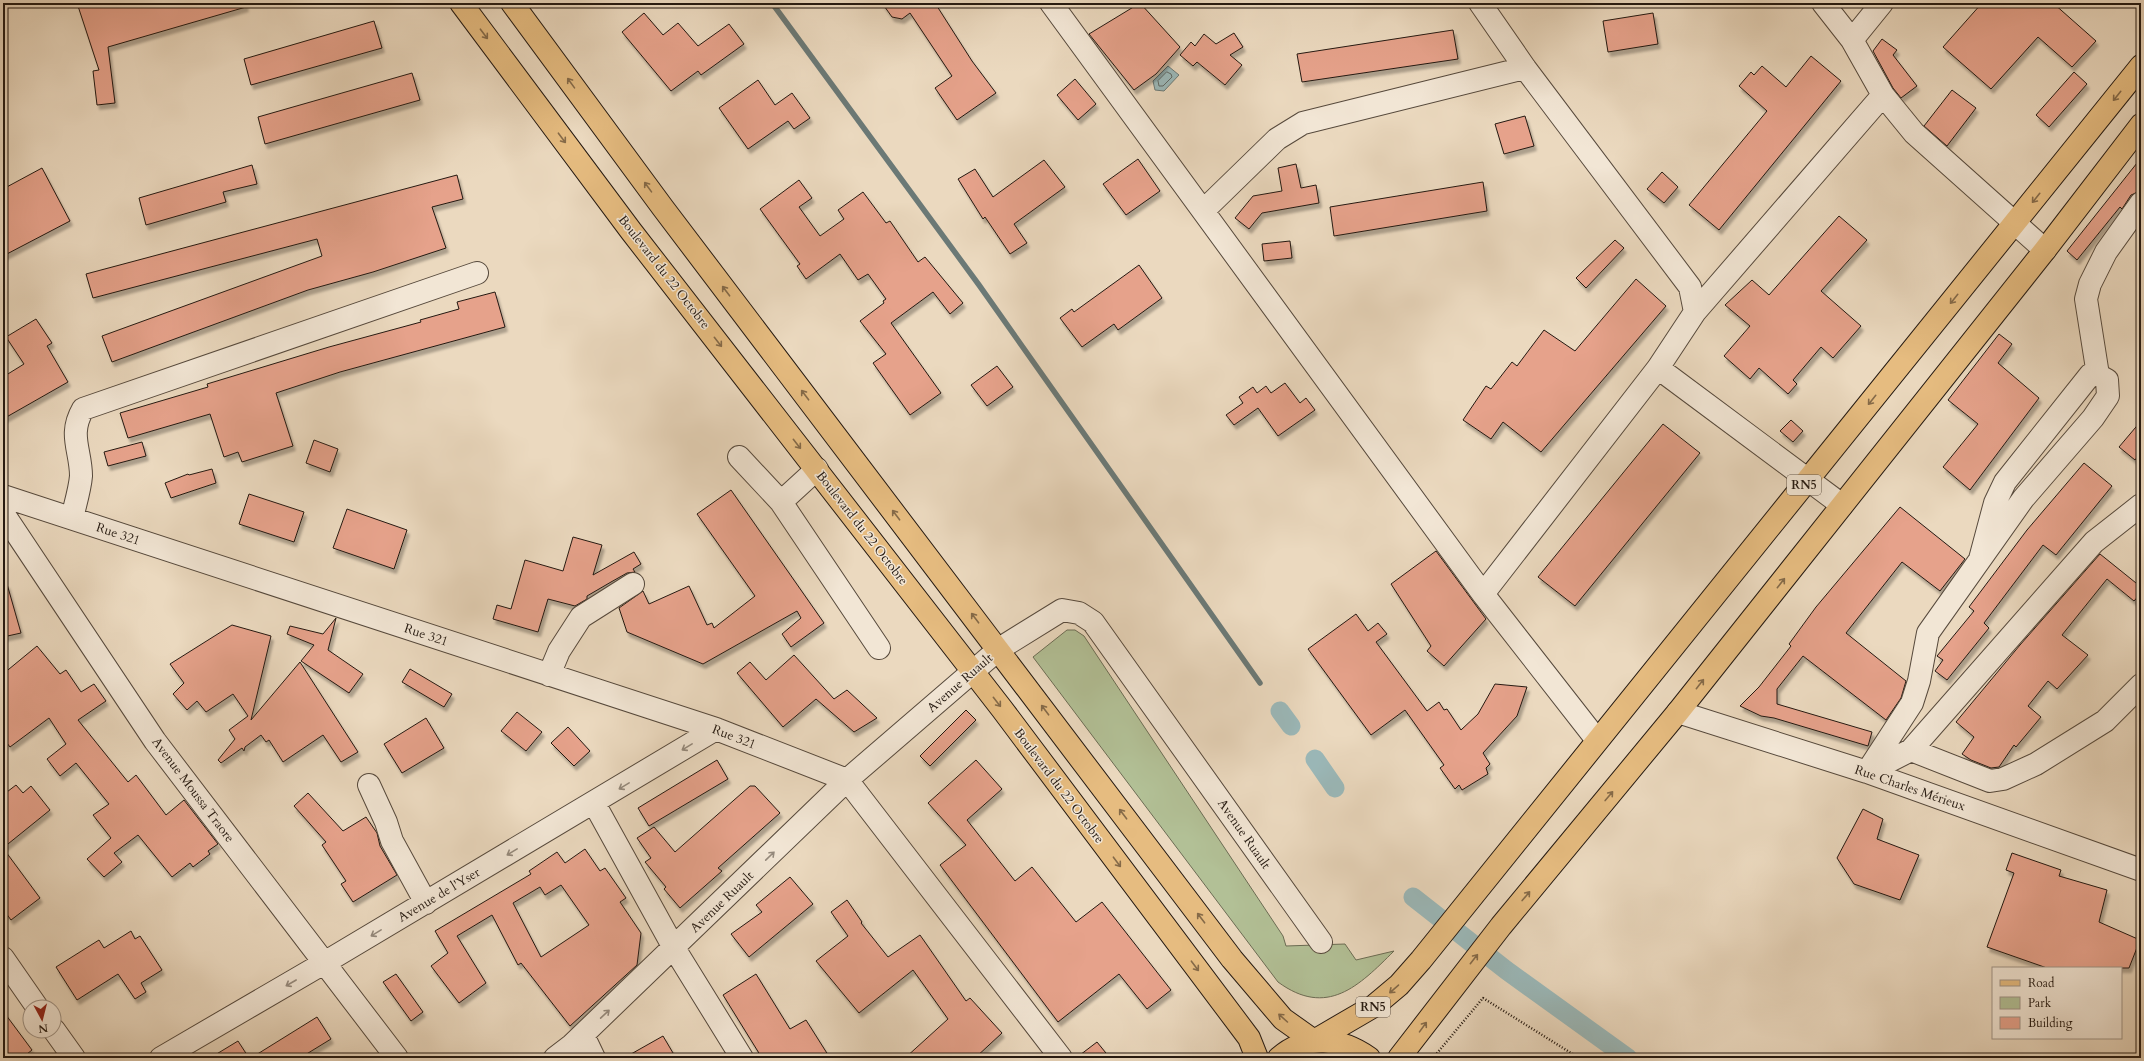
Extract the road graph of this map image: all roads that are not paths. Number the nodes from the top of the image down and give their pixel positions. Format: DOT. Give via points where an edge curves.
graph roads {
  1 [pos="461,3"];
  2 [pos="512,3"];
  3 [pos="1051,3"];
  4 [pos="1480,3"];
  5 [pos="1823,3"];
  6 [pos="1882,3"];
  7 [pos="1852,40"];
  8 [pos="2141,66"];
  9 [pos="1525,68"];
  10 [pos="1883,95"];
  11 [pos="2141,125"];
  12 [pos="2141,203"];
  13 [pos="1203,211"];
  14 [pos="2016,223"];
  15 [pos="2045,250"];
  16 [pos="477,273"];
  17 [pos="1695,312"];
  18 [pos="1658,368"];
  19 [pos="2098,374"];
  20 [pos="739,457"];
  21 [pos="817,469"];
  22 [pos="1809,479"];
  23 [pos="3,496"];
  24 [pos="782,502"];
  25 [pos="1842,505"];
  26 [pos="2141,505"];
  27 [pos="3,513"];
  28 [pos="72,518"];
  29 [pos="1980,559"];
  30 [pos="633,584"];
  31 [pos="1483,594"];
  32 [pos="879,648"];
  33 [pos="999,649"];
  34 [pos="973,672"];
  35 [pos="548,674"];
  36 [pos="2141,685"];
  37 [pos="1678,712"];
  38 [pos="716,730"];
  39 [pos="1597,740"];
  40 [pos="1911,750"];
  41 [pos="1867,772"];
  42 [pos="847,780"];
  43 [pos="369,785"];
  44 [pos="594,803"];
  45 [pos="2141,870"];
  46 [pos="426,903"];
  47 [pos="1321,942"];
  48 [pos="674,948"];
  49 [pos="3,958"];
  50 [pos="324,963"];
  51 [pos="32,999"];
  52 [pos="582,1035"];
  53 [pos="60,1039"];
  54 [pos="1314,1041"];
  55 [pos="1057,1056"];
  56 [pos="74,1058"];
  57 [pos="160,1058"];
  58 [pos="397,1058"];
  59 [pos="555,1058"];
  60 [pos="594,1058"];
  61 [pos="742,1058"];
  62 [pos="1257,1058"];
  63 [pos="1279,1058"];
  64 [pos="1369,1058"];
  65 [pos="1399,1058"];
  1 -- 21 [label="main road, Boulevard du 22 Octobre, one-way" via="631,230"];
  33 -- 2 [label="main road, one-way" via="668,214"];
  3 -- 13 [label="street"];
  4 -- 9 [label="street"];
  5 -- 7 [label="street"];
  6 -- 7 [label="street"];
  7 -- 10 [label="street"];
  8 -- 14 [label="main road, RN5, one-way"];
  9 -- 13 [label="street" via="1303,123 1277,139"];
  9 -- 17 [label="street" via="1690,287"];
  10 -- 14 [label="street" via="1914,133"];
  10 -- 17 [label="street"];
  11 -- 15 [label="main road"];
  12 -- 19 [label="street" via="2106,252 2090,284 2086,299"];
  13 -- 31 [label="street"];
  14 -- 15 [label="street"];
  14 -- 22 [label="main road, RN5, one-way"];
  15 -- 25 [label="main road"];
  16 -- 28 [label="street" via="83,409 76,422 76,446 81,476"];
  17 -- 18 [label="street"];
  18 -- 22 [label="street"];
  18 -- 31 [label="street"];
  19 -- 29 [label="street" via="2090,375 2005,482 1995,503"];
  19 -- 29 [label="street" via="2107,380 2108,396 2093,418 2023,498"];
  20 -- 24 [label="street"];
  21 -- 24 [label="street"];
  21 -- 34 [label="main road, Boulevard du 22 Octobre"];
  22 -- 25 [label="street"];
  22 -- 39 [label="main road, RN5"];
  23 -- 28 [label="street, Rue 321"];
  24 -- 32 [label="street"];
  37 -- 25 [label="main road, one-way"];
  26 -- 40 [label="street" via="2094,542"];
  27 -- 50 [label="street, Avenue Moussa Traore" via="155,741"];
  28 -- 35 [label="street, Rue 321"];
  29 -- 41 [label="street" via="1928,633 1912,703"];
  30 -- 35 [label="street" via="581,617 559,651"];
  31 -- 39 [label="street"];
  33 -- 34 [label="street, Avenue Ruault"];
  33 -- 47 [label="street, Avenue Ruault" via="1062,610 1080,613 1093,622"];
  54 -- 33 [label="main road, one-way" via="1283,1019 1232,959"];
  34 -- 42 [label="street, Avenue Ruault"];
  34 -- 62 [label="main road, Boulevard du 22 Octobre, one-way" via="1249,1038"];
  35 -- 38 [label="street, Rue 321"];
  36 -- 40 [label="street" via="2106,721 2036,764 2003,779 1990,781"];
  37 -- 41 [label="street, Rue Charles Mérieux"];
  65 -- 37 [label="main road, one-way" via="1501,926"];
  38 -- 42 [label="street, Rue 321"];
  38 -- 44 [label="street, Avenue de l'Yser, one-way"];
  39 -- 54 [label="main road, RN5, one-way" via="1399,985 1374,1006"];
  40 -- 41 [label="street"];
  41 -- 45 [label="street, Rue Charles Mérieux"];
  48 -- 42 [label="street, Avenue Ruault, one-way"];
  42 -- 55 [label="street"];
  43 -- 46 [label="street" via="392,841"];
  44 -- 46 [label="street, Avenue de l'Yser, one-way"];
  44 -- 48 [label="street"];
  46 -- 50 [label="street, Avenue de l'Yser, one-way"];
  52 -- 48 [label="street, Avenue Ruault, one-way"];
  48 -- 61 [label="street"];
  49 -- 51 [label="street"];
  50 -- 57 [label="street, Avenue de l'Yser, one-way"];
  50 -- 58 [label="street, Avenue Moussa Traore"];
  52 -- 59 [label="street, Avenue Ruault"];
  52 -- 60 [label="street"];
  53 -- 56 [label="street"];
  54 -- 63 [label="main road" via="1299,1045"];
  54 -- 64 [label="main road" via="1335,1041 1355,1048"];
}
